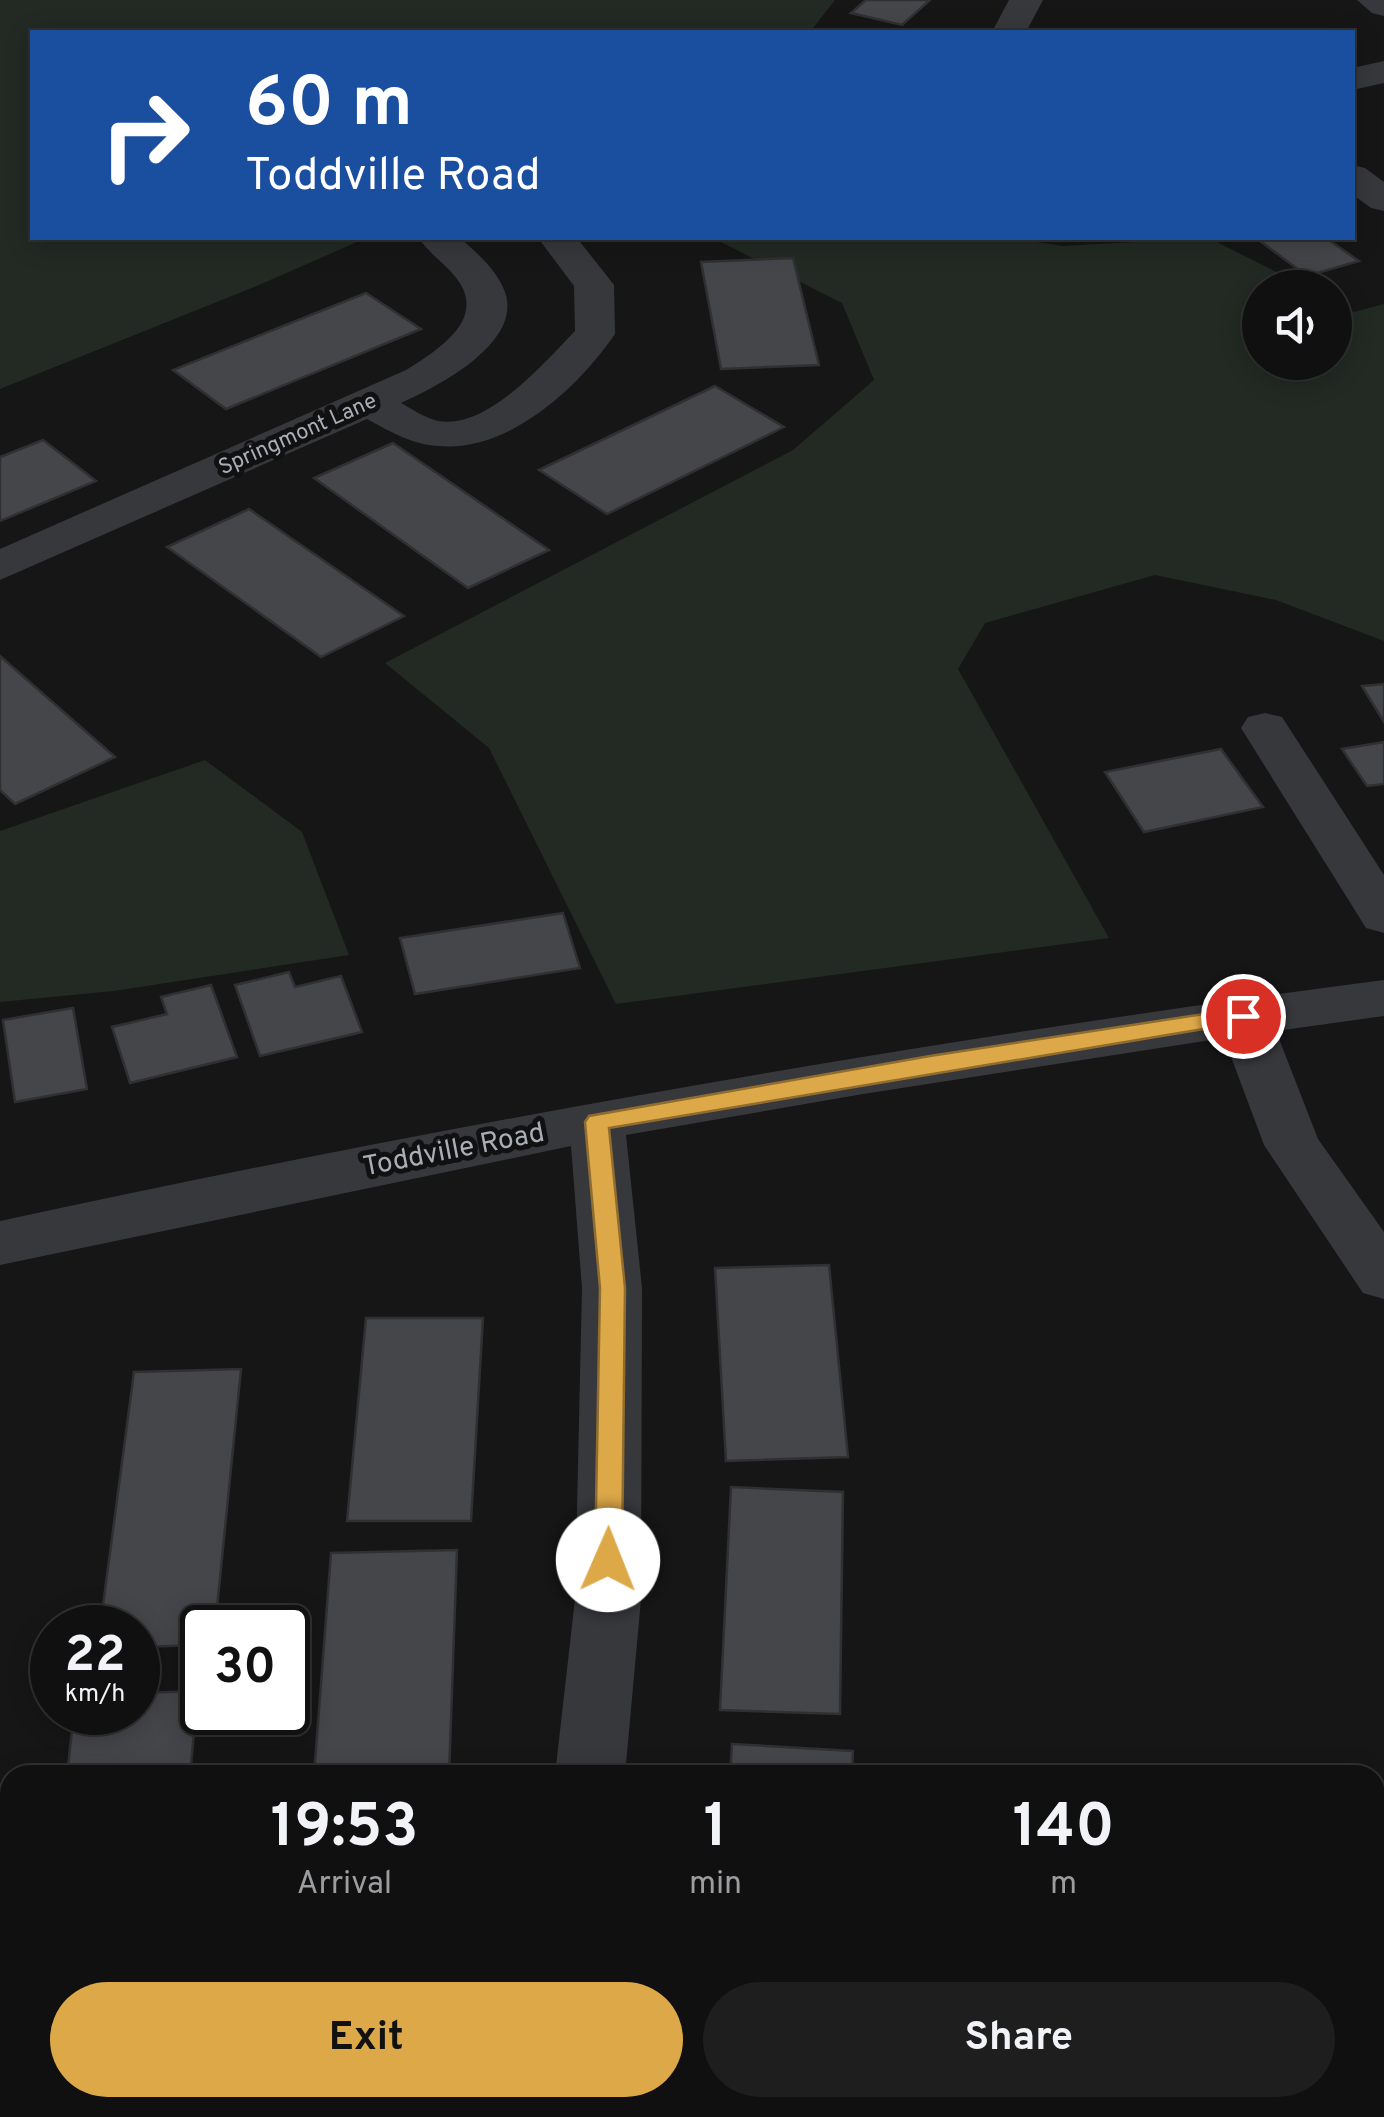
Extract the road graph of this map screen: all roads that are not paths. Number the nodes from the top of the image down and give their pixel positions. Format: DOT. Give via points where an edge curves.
graph roads {
  1 [pos="1026,0"];
  2 [pos="1374,0"];
  3 [pos="1384,6"];
  4 [pos="1011,30"];
  5 [pos="1384,72"];
  6 [pos="1355,78"];
  7 [pos="1355,178"];
  8 [pos="1384,200"];
  9 [pos="440,240"];
  10 [pos="558,240"];
  11 [pos="370,403"];
  12 [pos="0,566"];
  13 [pos="1265,728"];
  14 [pos="1384,916"];
  15 [pos="1384,998"];
  16 [pos="1243,1016"];
  17 [pos="597,1122"];
  18 [pos="0,1244"];
  19 [pos="1384,1276"];
  20 [pos="591,1765"];
  1 -- 4 [label="street"];
  2 -- 3 [label="street"];
  5 -- 6 [label="street"];
  7 -- 8 [label="street"];
  9 -- 11 [label="street, Springmont Lane" via="478,278 486,316 470,346"];
  10 -- 11 [label="street" via="594,285 595,334 524,405 471,430 442,434"];
  11 -- 12 [label="street, Springmont Lane"];
  13 -- 14 [label="street"];
  15 -- 16 [label="street, Toddville Road"];
  16 -- 17 [label="street, Toddville Road"];
  16 -- 19 [label="street" via="1292,1145"];
  17 -- 18 [label="street, Toddville Road"];
  17 -- 20 [label="street" via="612,1288 608,1599"];
}
